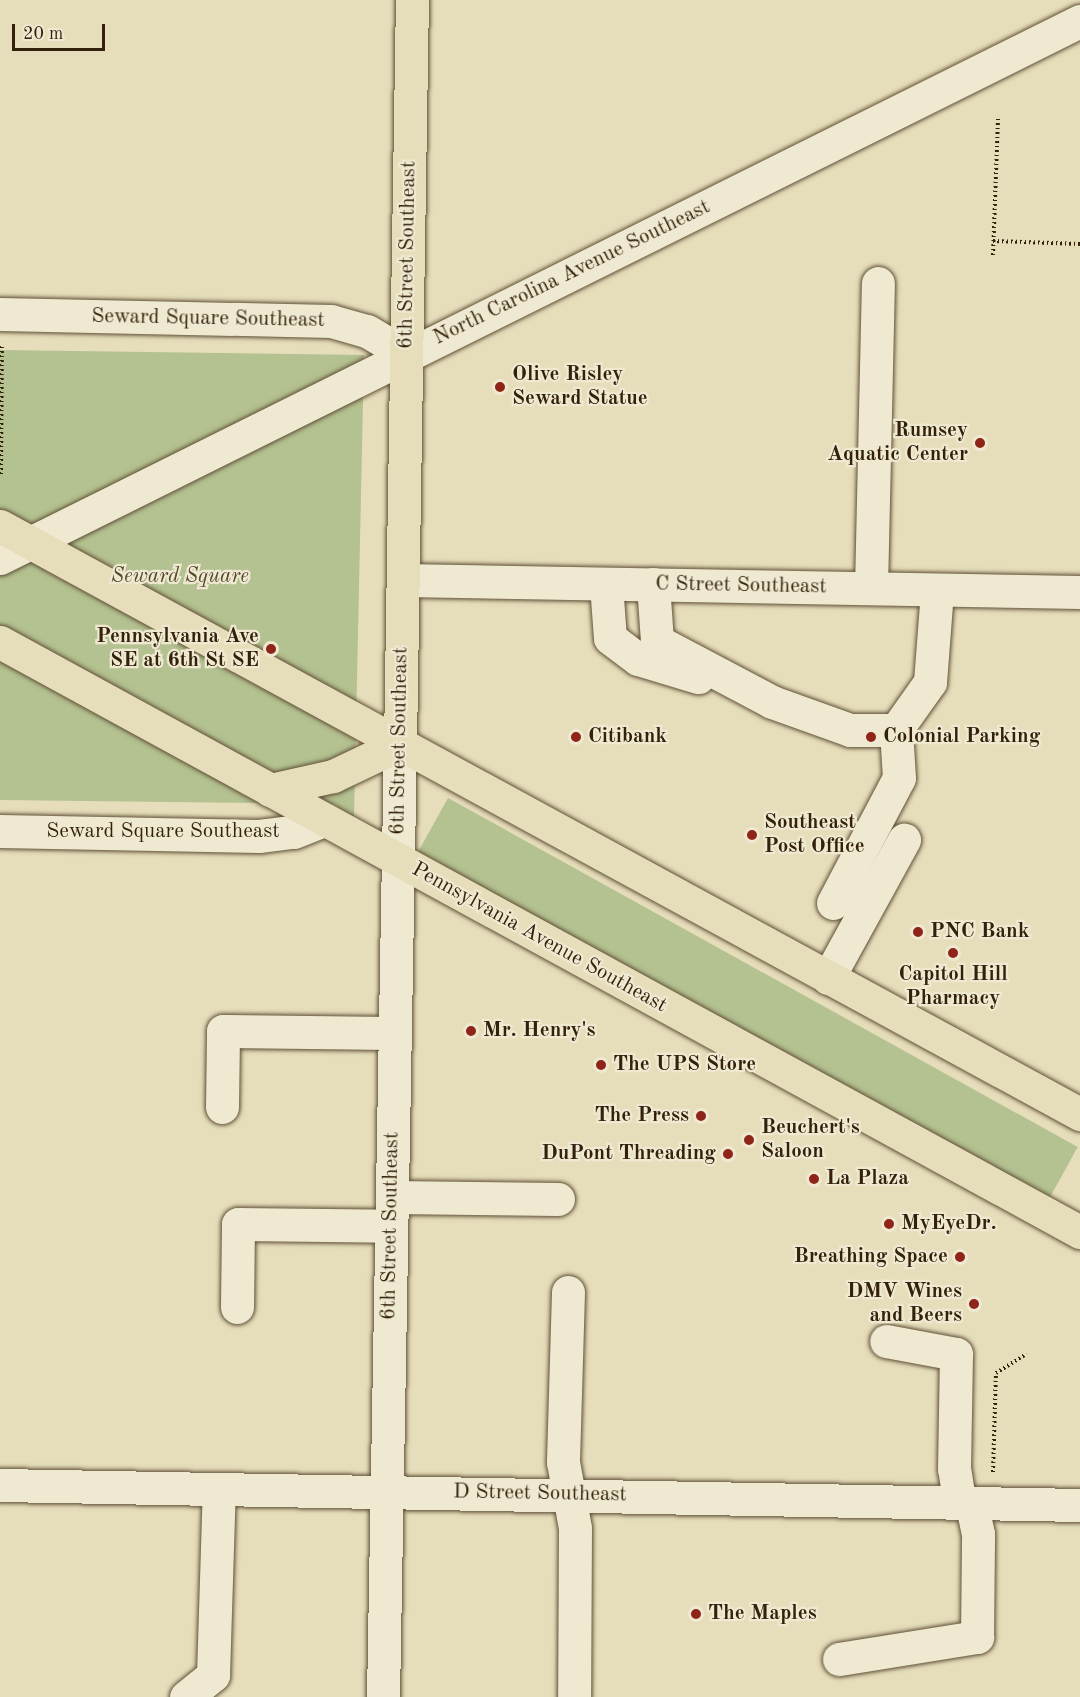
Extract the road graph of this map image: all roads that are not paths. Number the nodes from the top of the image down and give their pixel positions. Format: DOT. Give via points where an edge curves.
graph roads {
  1 [pos="412,0"];
  2 [pos="1080,21"];
  3 [pos="878,283"];
  4 [pos="1,329"];
  5 [pos="407,355"];
  6 [pos="0,526"];
  7 [pos="31,542"];
  8 [pos="0,558"];
  9 [pos="403,580"];
  10 [pos="606,584"];
  11 [pos="653,584"];
  12 [pos="871,588"];
  13 [pos="937,590"];
  14 [pos="1080,592"];
  15 [pos="0,642"];
  16 [pos="721,675"];
  17 [pos="896,730"];
  18 [pos="400,744"];
  19 [pos="270,790"];
  20 [pos="323,820"];
  21 [pos="0,831"];
  22 [pos="904,840"];
  23 [pos="398,861"];
  24 [pos="833,903"];
  25 [pos="828,978"];
  26 [pos="394,1033"];
  27 [pos="222,1107"];
  28 [pos="1080,1114"];
  29 [pos="558,1199"];
  30 [pos="392,1211"];
  31 [pos="1080,1232"];
  32 [pos="568,1292"];
  33 [pos="237,1307"];
  34 [pos="886,1341"];
  35 [pos="0,1485"];
  36 [pos="219,1489"];
  37 [pos="386,1492"];
  38 [pos="569,1495"];
  39 [pos="967,1503"];
  40 [pos="1080,1505"];
  41 [pos="839,1659"];
  42 [pos="186,1697"];
  43 [pos="382,1697"];
  44 [pos="574,1697"];
  1 -- 5 [label="main road, 6th Street Southeast"];
  2 -- 5 [label="street, North Carolina Avenue Southeast"];
  3 -- 12 [label="street"];
  4 -- 5 [label="street, Seward Square Southeast" via="331,321 368,332"];
  5 -- 7 [label="street, North Carolina Avenue Southeast"];
  5 -- 9 [label="main road, 6th Street Southeast"];
  6 -- 7 [label="main road"];
  7 -- 8 [label="street, North Carolina Avenue Southeast"];
  7 -- 18 [label="main road"];
  9 -- 10 [label="street, C Street Southeast"];
  9 -- 18 [label="main road, 6th Street Southeast"];
  10 -- 11 [label="street, C Street Southeast"];
  10 -- 16 [label="street" via="610,638 638,659 687,678"];
  11 -- 12 [label="street, C Street Southeast"];
  11 -- 16 [label="street" via="657,641"];
  12 -- 13 [label="street, C Street Southeast"];
  13 -- 14 [label="street, C Street Southeast"];
  13 -- 17 [label="street" via="930,682"];
  15 -- 19 [label="main road, Pennsylvania Avenue Southeast"];
  16 -- 17 [label="street" via="772,702 850,730"];
  17 -- 24 [label="street" via="899,778"];
  18 -- 19 [label="main road" via="342,773"];
  18 -- 23 [label="street, 6th Street Southeast"];
  18 -- 25 [label="main road"];
  19 -- 20 [label="main road, Pennsylvania Avenue Southeast"];
  20 -- 21 [label="street, Seward Square Southeast" via="294,832 259,836"];
  20 -- 23 [label="main road, Pennsylvania Avenue Southeast"];
  22 -- 25 [label="street"];
  23 -- 26 [label="street, 6th Street Southeast"];
  23 -- 31 [label="main road, Pennsylvania Avenue Southeast"];
  25 -- 28 [label="main road"];
  26 -- 27 [label="street" via="223,1031"];
  26 -- 30 [label="street, 6th Street Southeast"];
  29 -- 30 [label="street"];
  30 -- 33 [label="street" via="238,1224"];
  30 -- 37 [label="street, 6th Street Southeast"];
  32 -- 38 [label="street" via="563,1462"];
  34 -- 39 [label="street" via="956,1354 954,1469 958,1493"];
  35 -- 36 [label="street, D Street Southeast"];
  36 -- 37 [label="street, D Street Southeast"];
  36 -- 42 [label="street" via="213,1676"];
  37 -- 38 [label="street, D Street Southeast"];
  37 -- 43 [label="street, 6th Street Southeast"];
  38 -- 39 [label="street, D Street Southeast"];
  38 -- 44 [label="street" via="575,1528"];
  39 -- 40 [label="street, D Street Southeast"];
  39 -- 41 [label="street" via="978,1533 976,1636"];
}
